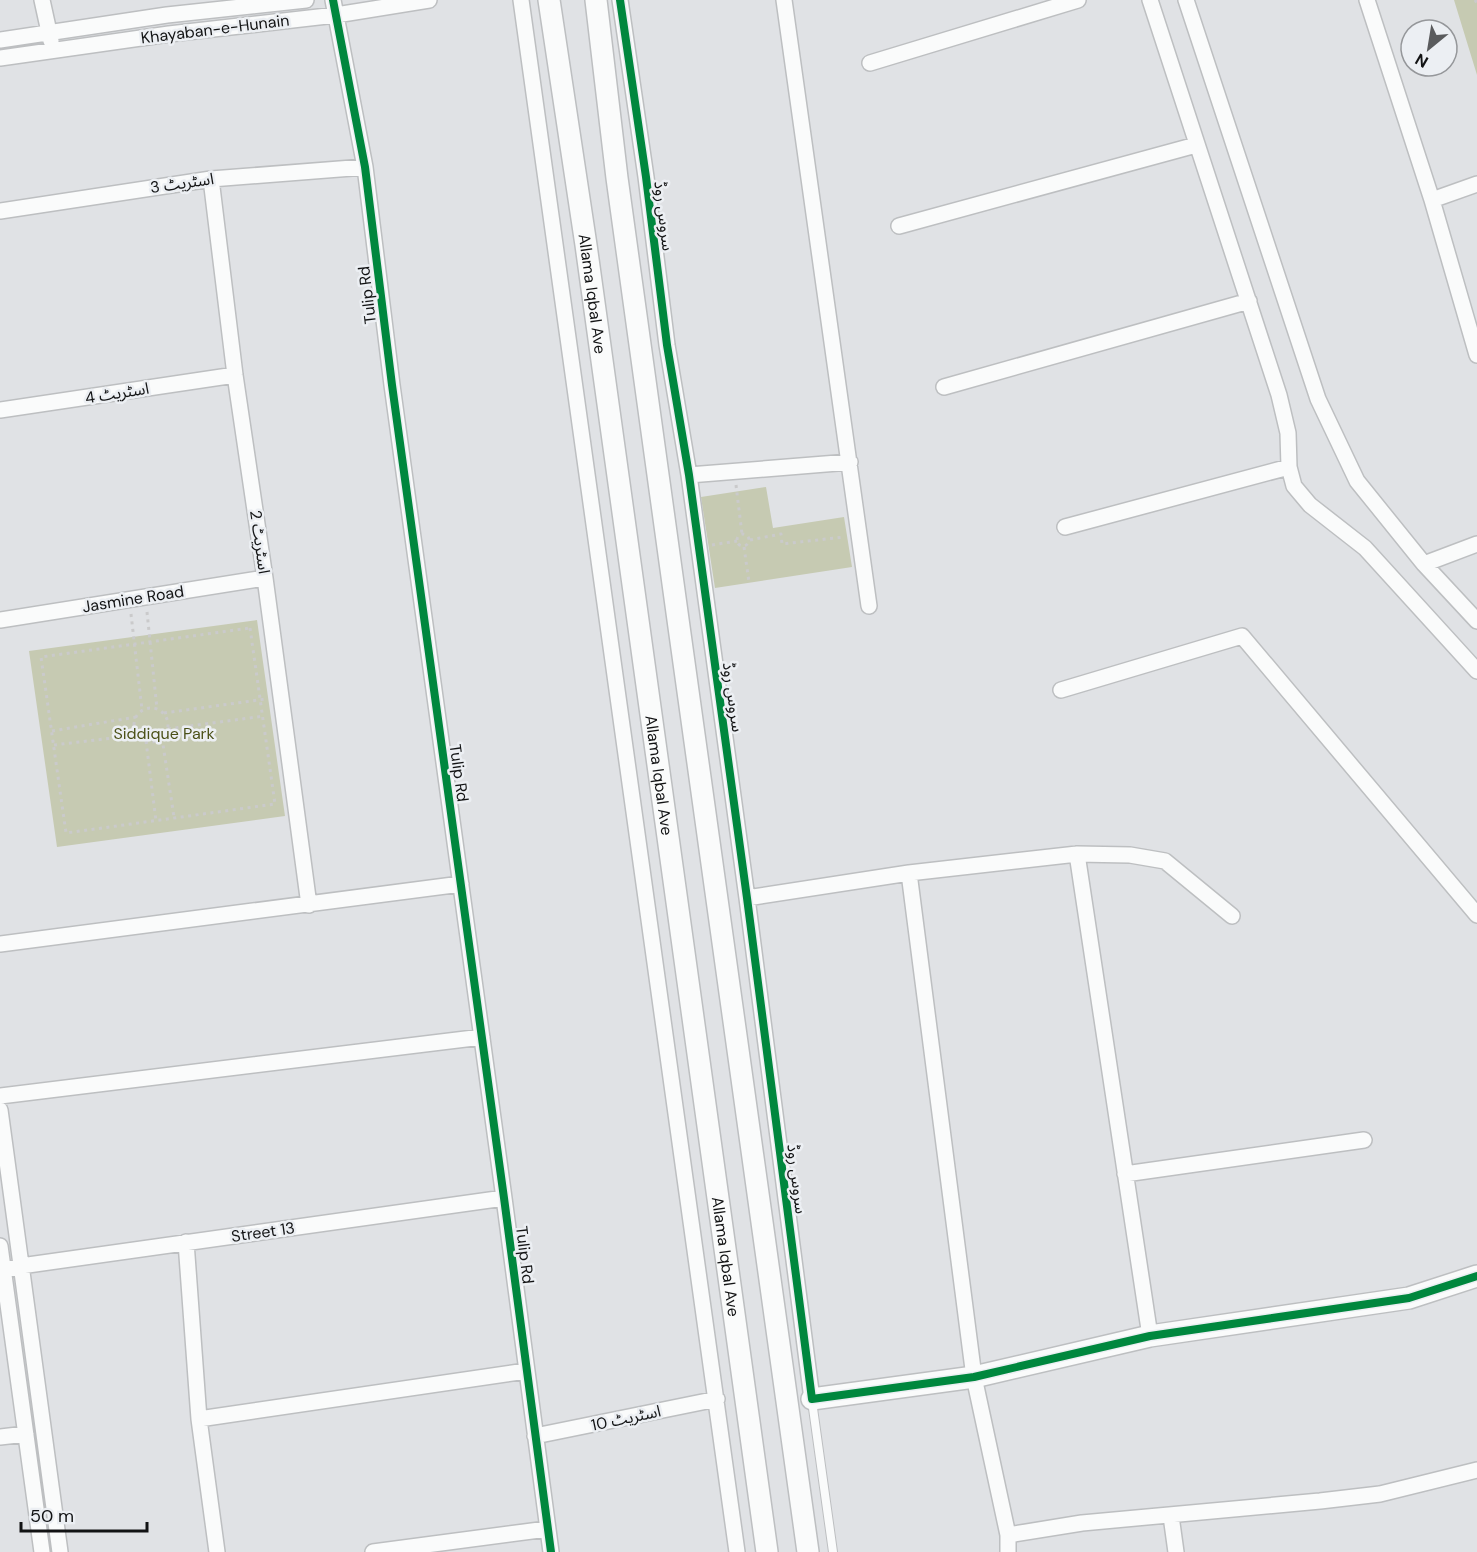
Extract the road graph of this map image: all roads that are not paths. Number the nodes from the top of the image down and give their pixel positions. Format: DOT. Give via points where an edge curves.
graph roads {
  1 [pos="42,0"];
  2 [pos="306,0"];
  3 [pos="429,0"];
  4 [pos="521,0"];
  5 [pos="549,0"];
  6 [pos="596,0"];
  7 [pos="620,0"];
  8 [pos="784,0"];
  9 [pos="1078,0"];
  10 [pos="1150,0"];
  11 [pos="1186,0"];
  12 [pos="1367,0"];
  13 [pos="334,8"];
  14 [pos="49,33"];
  15 [pos="0,40"];
  16 [pos="54,51"];
  17 [pos="0,58"];
  18 [pos="870,63"];
  19 [pos="1196,145"];
  20 [pos="365,167"];
  21 [pos="211,178"];
  22 [pos="1477,184"];
  23 [pos="1432,200"];
  24 [pos="0,211"];
  25 [pos="899,226"];
  26 [pos="1249,301"];
  27 [pos="1477,356"];
  28 [pos="235,375"];
  29 [pos="944,387"];
  30 [pos="0,410"];
  31 [pos="850,462"];
  32 [pos="1289,467"];
  33 [pos="689,475"];
  34 [pos="1065,527"];
  35 [pos="1477,544"];
  36 [pos="1424,564"];
  37 [pos="265,578"];
  38 [pos="869,606"];
  39 [pos="0,620"];
  40 [pos="1477,621"];
  41 [pos="1477,671"];
  42 [pos="1061,690"];
  43 [pos="1077,854"];
  44 [pos="909,873"];
  45 [pos="461,884"];
  46 [pos="747,898"];
  47 [pos="309,905"];
  48 [pos="1477,915"];
  49 [pos="1232,916"];
  50 [pos="0,944"];
  51 [pos="482,1037"];
  52 [pos="0,1096"];
  53 [pos="0,1110"];
  54 [pos="1364,1140"];
  55 [pos="1125,1174"];
  56 [pos="504,1198"];
  57 [pos="186,1242"];
  58 [pos="0,1246"];
  59 [pos="21,1266"];
  60 [pos="2,1271"];
  61 [pos="1477,1276"];
  62 [pos="1150,1336"];
  63 [pos="526,1371"];
  64 [pos="974,1377"];
  65 [pos="717,1399"];
  66 [pos="812,1399"];
  67 [pos="199,1419"];
  68 [pos="26,1434"];
  69 [pos="535,1436"];
  70 [pos="0,1437"];
  71 [pos="1477,1470"];
  72 [pos="1171,1516"];
  73 [pos="547,1529"];
  74 [pos="1008,1535"];
  75 [pos="42,1552"];
  76 [pos="60,1552"];
  77 [pos="218,1552"];
  78 [pos="373,1552"];
  79 [pos="551,1552"];
  80 [pos="737,1552"];
  81 [pos="767,1552"];
  82 [pos="808,1552"];
  83 [pos="833,1552"];
  84 [pos="1008,1552"];
  85 [pos="1176,1552"];
  1 -- 14 [label="street"];
  2 -- 14 [label="street, Khayaban-e-Hunain"];
  3 -- 13 [label="street, Khayaban-e-Hunain"];
  4 -- 65 [label="street"];
  5 -- 81 [label="main road, Allama Iqbal Ave"];
  6 -- 82 [label="main road" via="617,178"];
  7 -- 33 [label="street, سروس روڈ" via="667,345"];
  8 -- 31 [label="street"];
  9 -- 18 [label="street"];
  10 -- 19 [label="street"];
  11 -- 36 [label="street" via="1318,399 1358,480"];
  12 -- 23 [label="street"];
  13 -- 16 [label="street, Khayaban-e-Hunain"];
  13 -- 20 [label="street, Tulip Rd"];
  14 -- 15 [label="street, Khayaban-e-Hunain"];
  14 -- 16 [label="street"];
  16 -- 17 [label="street, Khayaban-e-Hunain"];
  19 -- 25 [label="street"];
  19 -- 26 [label="street"];
  20 -- 21 [label="street, اسٹریٹ 3"];
  20 -- 45 [label="street, Tulip Rd"];
  21 -- 24 [label="street, اسٹریٹ 3"];
  21 -- 28 [label="street, اسٹریٹ 2"];
  22 -- 23 [label="street"];
  23 -- 27 [label="street"];
  26 -- 29 [label="street"];
  26 -- 32 [label="street" via="1279,395 1288,433"];
  28 -- 30 [label="street, اسٹریٹ 4"];
  28 -- 37 [label="street, اسٹریٹ 2"];
  31 -- 33 [label="street"];
  31 -- 38 [label="street"];
  32 -- 34 [label="street"];
  32 -- 41 [label="street" via="1294,486 1310,505 1365,548"];
  33 -- 46 [label="street, سروس روڈ"];
  35 -- 36 [label="street"];
  36 -- 40 [label="street"];
  37 -- 39 [label="street, Jasmine Road"];
  37 -- 47 [label="street, اسٹریٹ 2"];
  42 -- 48 [label="street" via="1242,636"];
  43 -- 44 [label="street"];
  43 -- 49 [label="street" via="1130,855 1165,861"];
  43 -- 55 [label="street"];
  44 -- 46 [label="street"];
  44 -- 64 [label="street"];
  45 -- 47 [label="street"];
  45 -- 51 [label="street, Tulip Rd"];
  46 -- 66 [label="street, سروس روڈ"];
  47 -- 50 [label="street"];
  51 -- 52 [label="street"];
  51 -- 56 [label="street, Tulip Rd"];
  53 -- 59 [label="street"];
  54 -- 55 [label="street"];
  55 -- 62 [label="street"];
  56 -- 57 [label="street, Street 13"];
  56 -- 63 [label="street, Tulip Rd"];
  57 -- 59 [label="street, Street 13"];
  57 -- 67 [label="street"];
  58 -- 60 [label="street"];
  59 -- 60 [label="street, Street 13"];
  59 -- 76 [label="street"];
  60 -- 68 [label="street"];
  61 -- 62 [label="main road" via="1409,1298"];
  62 -- 64 [label="main road"];
  63 -- 67 [label="street"];
  63 -- 69 [label="street, Tulip Rd"];
  64 -- 66 [label="main road"];
  64 -- 74 [label="street"];
  65 -- 69 [label="street, اسٹریٹ 10"];
  65 -- 80 [label="street"];
  66 -- 83 [label="lane, سروس روڈ"];
  67 -- 77 [label="street"];
  68 -- 70 [label="street"];
  68 -- 75 [label="street"];
  69 -- 73 [label="street, Tulip Rd"];
  71 -- 72 [label="street" via="1380,1494"];
  72 -- 74 [label="street" via="1082,1523"];
  72 -- 85 [label="street"];
  73 -- 78 [label="street"];
  73 -- 79 [label="street, Tulip Rd"];
  74 -- 84 [label="street"];
}
